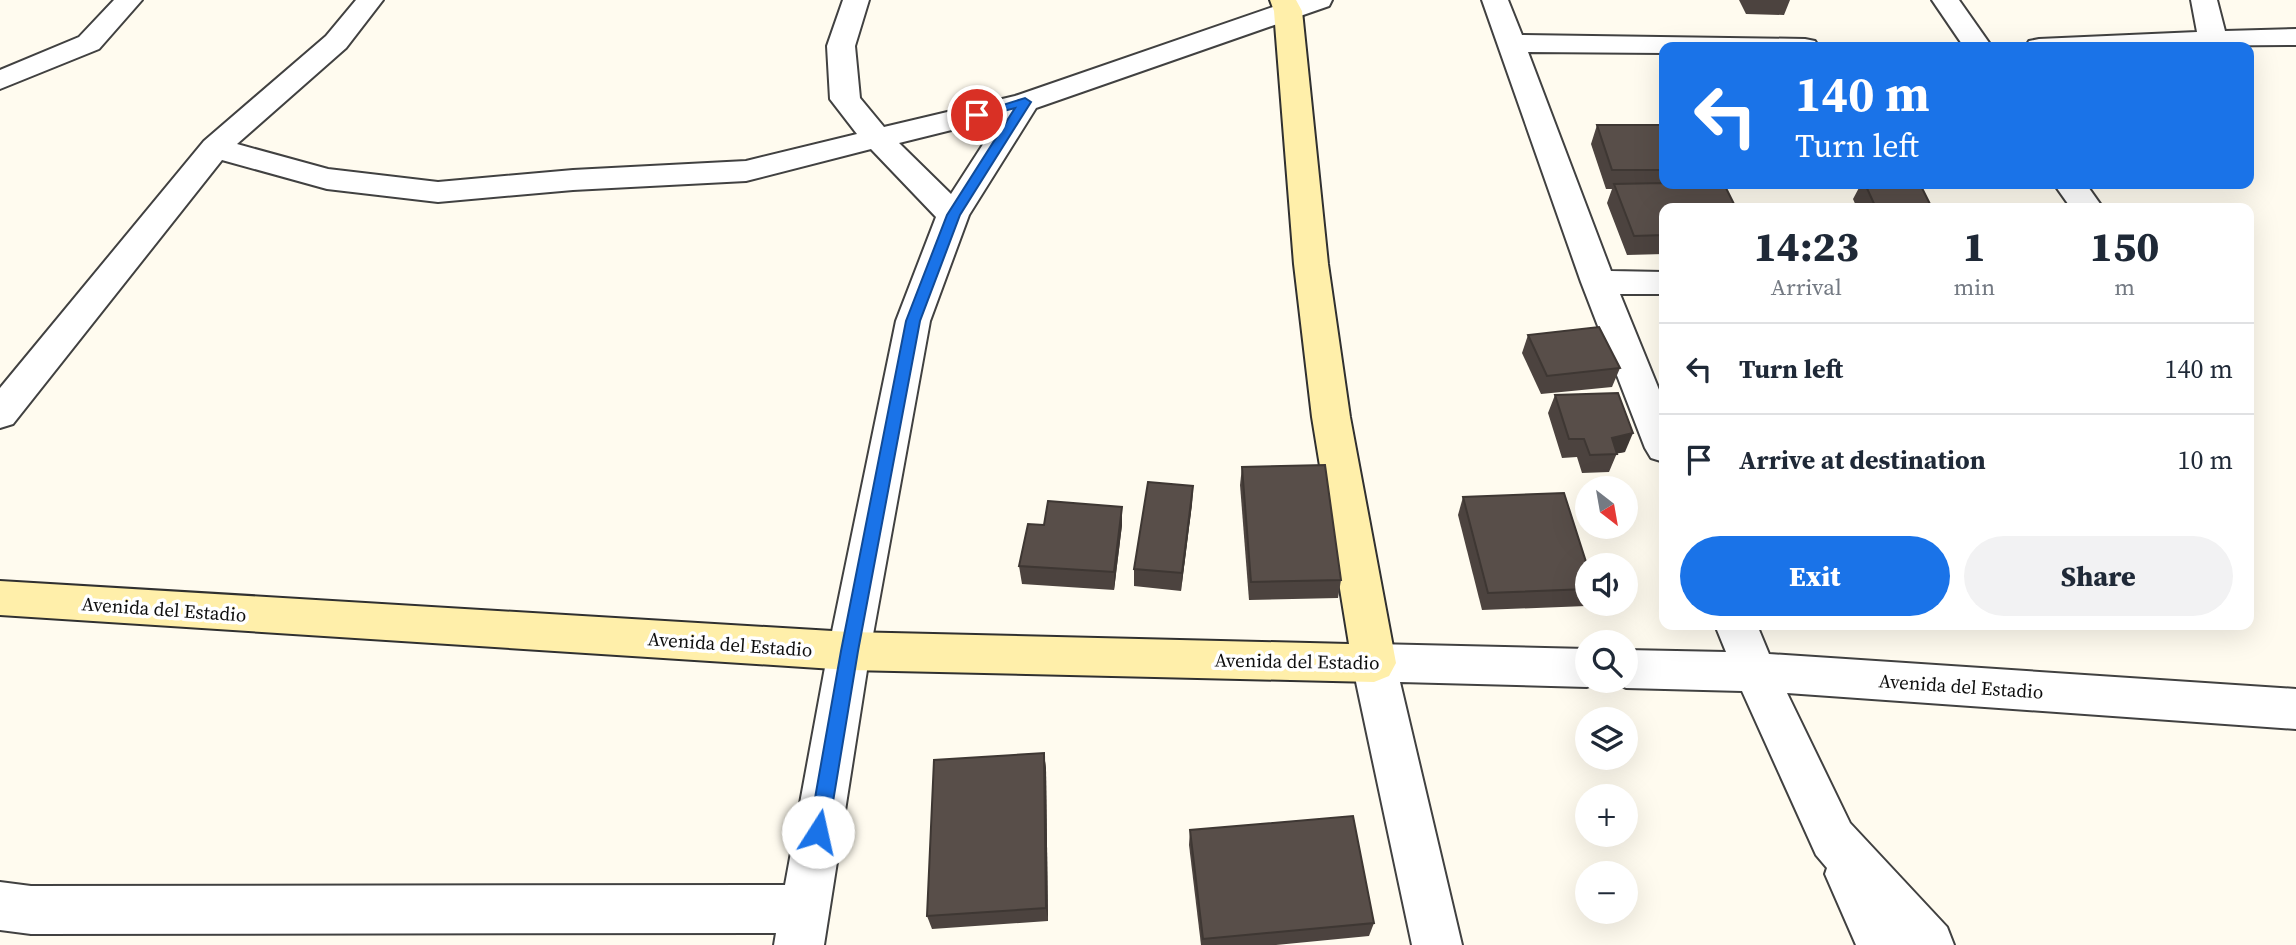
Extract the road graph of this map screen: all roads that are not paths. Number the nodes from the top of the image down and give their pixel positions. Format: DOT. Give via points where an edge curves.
graph roads {
  1 [pos="129,0"];
  2 [pos="370,0"];
  3 [pos="856,0"];
  4 [pos="1495,0"];
  5 [pos="1945,0"];
  6 [pos="2204,0"];
  7 [pos="1297,4"];
  8 [pos="2296,37"];
  9 [pos="2213,41"];
  10 [pos="1974,42"];
  11 [pos="2184,42"];
  12 [pos="1510,43"];
  13 [pos="1659,45"];
  14 [pos="0,80"];
  15 [pos="1025,102"];
  16 [pos="877,138"];
  17 [pos="215,148"];
  18 [pos="953,215"];
  19 [pos="1598,282"];
  20 [pos="1659,284"];
  21 [pos="0,414"];
  22 [pos="1659,435"];
  23 [pos="0,598"];
  24 [pos="1738,630"];
  25 [pos="849,651"];
  26 [pos="1374,663"];
  27 [pos="1575,668"];
  28 [pos="1638,669"];
  29 [pos="1755,672"];
  30 [pos="2296,709"];
  31 [pos="1833,839"];
  32 [pos="0,906"];
  33 [pos="802,927"];
  34 [pos="1437,945"];
  35 [pos="1882,945"];
  36 [pos="1929,945"];
  1 -- 14 [label="street" via="89,43"];
  2 -- 17 [label="street" via="336,42"];
  3 -- 16 [label="street" via="841,46 845,99"];
  4 -- 12 [label="street"];
  5 -- 10 [label="street"];
  6 -- 9 [label="street"];
  7 -- 15 [label="street"];
  7 -- 26 [label="street" via="1311,264 1329,404"];
  8 -- 9 [label="street"];
  9 -- 11 [label="street"];
  12 -- 13 [label="street"];
  12 -- 19 [label="street"];
  15 -- 16 [label="street"];
  15 -- 18 [label="street"];
  16 -- 17 [label="street" via="746,171 438,192 327,179"];
  16 -- 18 [label="street"];
  17 -- 21 [label="street"];
  18 -- 25 [label="street" via="913,321"];
  19 -- 20 [label="street"];
  19 -- 22 [label="street"];
  23 -- 25 [label="street, Avenida del Estadio"];
  24 -- 29 [label="street"];
  25 -- 26 [label="street, Avenida del Estadio"];
  25 -- 33 [label="street"];
  26 -- 27 [label="street, Avenida del Estadio"];
  26 -- 34 [label="street"];
  28 -- 29 [label="street, Avenida del Estadio"];
  29 -- 30 [label="street, Avenida del Estadio"];
  29 -- 31 [label="street"];
  31 -- 35 [label="street"];
  31 -- 36 [label="street"];
  32 -- 33 [label="street"];
}
